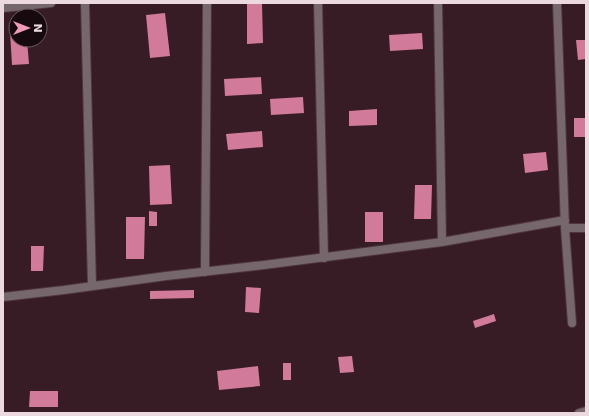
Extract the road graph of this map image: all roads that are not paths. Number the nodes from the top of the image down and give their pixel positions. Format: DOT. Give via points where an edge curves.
graph roads {
  1 [pos="51,3"];
  2 [pos="85,3"];
  3 [pos="207,3"];
  4 [pos="318,3"];
  5 [pos="438,3"];
  6 [pos="557,3"];
  7 [pos="3,8"];
  8 [pos="565,224"];
  9 [pos="586,228"];
  10 [pos="442,242"];
  11 [pos="324,258"];
  12 [pos="205,272"];
  13 [pos="92,286"];
  14 [pos="3,297"];
  15 [pos="572,323"];
  16 [pos="586,410"];
  17 [pos="579,413"];
  1 -- 7 [label="street"];
  2 -- 13 [label="street"];
  3 -- 12 [label="street"];
  4 -- 11 [label="street"];
  5 -- 10 [label="street"];
  6 -- 8 [label="street"];
  8 -- 9 [label="street"];
  8 -- 10 [label="street"];
  8 -- 15 [label="street"];
  10 -- 11 [label="street"];
  11 -- 12 [label="street"];
  12 -- 13 [label="street"];
  13 -- 14 [label="street"];
  16 -- 17 [label="street"];
}
